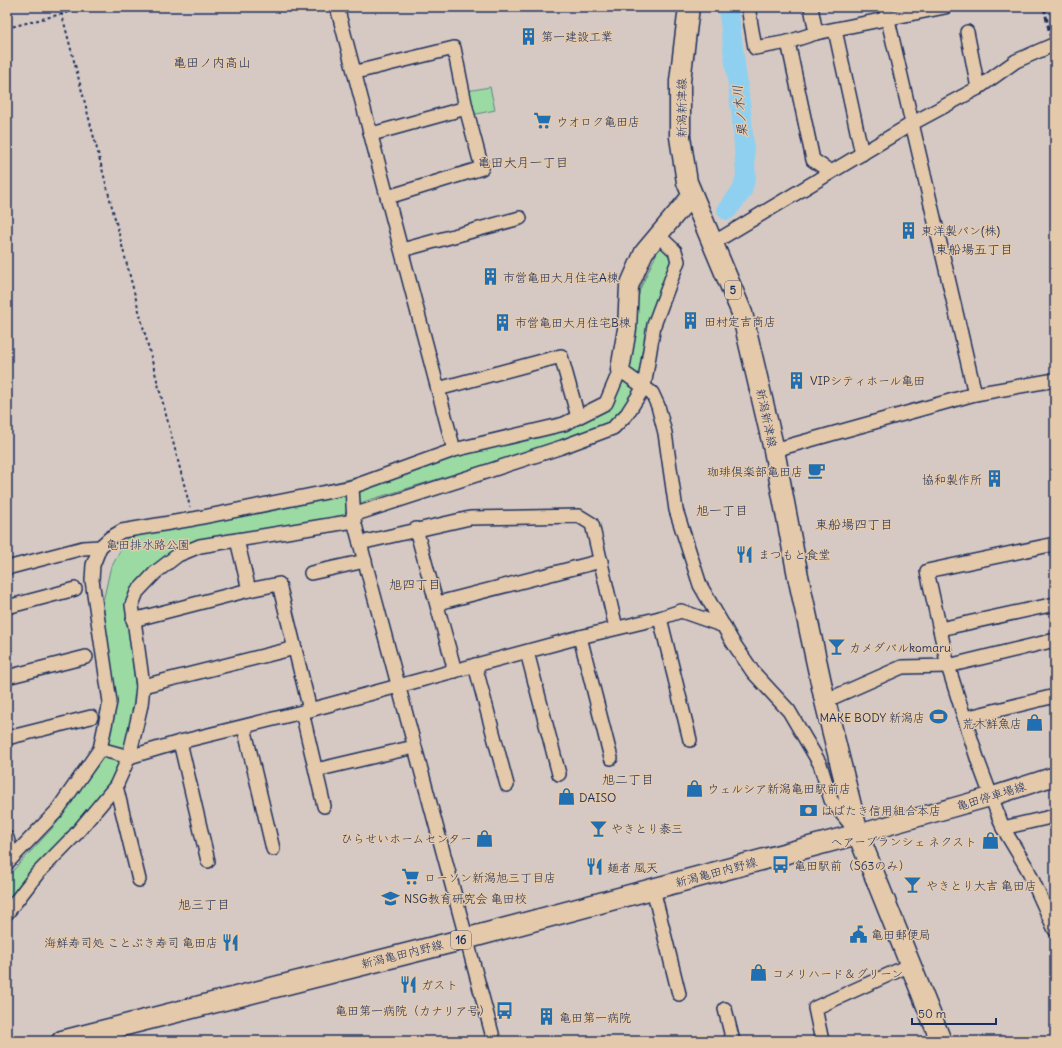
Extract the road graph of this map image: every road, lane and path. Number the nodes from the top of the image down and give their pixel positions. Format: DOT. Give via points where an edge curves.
graph roads {
  1 [pos="60,7"];
  2 [pos="88,7"];
  3 [pos="337,7"];
  4 [pos="689,7"];
  5 [pos="748,7"];
  6 [pos="811,7"];
  7 [pos="945,7"];
  8 [pos="887,12"];
  9 [pos="62,13"];
  10 [pos="7,28"];
  11 [pos="835,30"];
  12 [pos="967,32"];
  13 [pos="816,33"];
  14 [pos="788,42"];
  15 [pos="1055,44"];
  16 [pos="356,72"];
  17 [pos="978,88"];
  18 [pos="466,108"];
  19 [pos="913,123"];
  20 [pos="372,134"];
  21 [pos="862,154"];
  22 [pos="831,172"];
  23 [pos="692,195"];
  24 [pos="388,197"];
  25 [pos="520,218"];
  26 [pos="658,236"];
  27 [pos="713,243"];
  28 [pos="402,250"];
  29 [pos="620,370"];
  30 [pos="1055,380"];
  31 [pos="644,387"];
  32 [pos="438,389"];
  33 [pos="975,394"];
  34 [pos="578,417"];
  35 [pos="454,450"];
  36 [pos="774,450"];
  37 [pos="352,487"];
  38 [pos="354,518"];
  39 [pos="193,519"];
  40 [pos="416,530"];
  41 [pos="237,540"];
  42 [pos="360,543"];
  43 [pos="1055,544"];
  44 [pos="100,547"];
  45 [pos="365,561"];
  46 [pos="601,561"];
  47 [pos="7,568"];
  48 [pos="311,573"];
  49 [pos="75,589"];
  50 [pos="249,590"];
  51 [pos="438,603"];
  52 [pos="1055,604"];
  53 [pos="7,607"];
  54 [pos="660,618"];
  55 [pos="133,620"];
  56 [pos="724,626"];
  57 [pos="616,628"];
  58 [pos="940,630"];
  59 [pos="580,637"];
  60 [pos="1055,640"];
  61 [pos="295,648"];
  62 [pos="527,652"];
  63 [pos="86,657"];
  64 [pos="476,665"];
  65 [pos="948,666"];
  66 [pos="455,671"];
  67 [pos="7,677"];
  68 [pos="143,686"];
  69 [pos="399,686"];
  70 [pos="1055,696"];
  71 [pos="825,701"];
  72 [pos="306,711"];
  73 [pos="91,717"];
  74 [pos="965,718"];
  75 [pos="244,727"];
  76 [pos="7,738"];
  77 [pos="690,740"];
  78 [pos="180,742"];
  79 [pos="414,747"];
  80 [pos="100,749"];
  81 [pos="129,757"];
  82 [pos="611,758"];
  83 [pos="316,770"];
  84 [pos="560,774"];
  85 [pos="1055,776"];
  86 [pos="507,785"];
  87 [pos="116,786"];
  88 [pos="990,797"];
  89 [pos="324,806"];
  90 [pos="1055,816"];
  91 [pos="1003,828"];
  92 [pos="858,834"];
  93 [pos="7,838"];
  94 [pos="273,849"];
  95 [pos="9,860"];
  96 [pos="208,861"];
  97 [pos="139,880"];
  98 [pos="653,888"];
  99 [pos="7,913"];
  100 [pos="1055,930"];
  101 [pos="466,938"];
  102 [pos="910,965"];
  103 [pos="679,994"];
  104 [pos="725,1009"];
  105 [pos="62,1041"];
  106 [pos="494,1041"];
  107 [pos="733,1041"];
  108 [pos="822,1041"];
  109 [pos="941,1041"];
  1 -- 9 [label="path"];
  2 -- 9 [label="path"];
  3 -- 16 [label="street"];
  4 -- 23 [label="main road, 新潟新津線 / 5" via="680,81 680,137 687,182"];
  5 -- 14 [label="street" via="755,48"];
  6 -- 13 [label="street"];
  7 -- 8 [label="street"];
  8 -- 11 [label="street"];
  8 -- 19 [label="street"];
  9 -- 10 [label="path"];
  9 -- 39 [label="path"];
  11 -- 13 [label="street"];
  11 -- 21 [label="street"];
  12 -- 17 [label="street"];
  13 -- 14 [label="street"];
  14 -- 22 [label="street" via="813,160"];
  15 -- 17 [label="street" via="1016,61"];
  16 -- 18 [label="street" via="454,48"];
  16 -- 20 [label="street"];
  17 -- 19 [label="street"];
  18 -- 20 [label="street"];
  18 -- 24 [label="street" via="482,168"];
  19 -- 21 [label="street"];
  19 -- 33 [label="street"];
  20 -- 24 [label="street"];
  21 -- 22 [label="street"];
  22 -- 27 [label="street"];
  23 -- 26 [label="main road"];
  23 -- 27 [label="main road, 新潟新津線 / 5"];
  24 -- 28 [label="street"];
  25 -- 28 [label="street"];
  26 -- 29 [label="main road" via="644,252 629,286 627,329"];
  26 -- 31 [label="street" via="675,251 678,261 654,325"];
  27 -- 36 [label="main road, 新潟新津線 / 5" via="742,313"];
  28 -- 32 [label="street"];
  29 -- 31 [label="street"];
  29 -- 34 [label="street" via="606,403"];
  30 -- 33 [label="street"];
  31 -- 38 [label="street" via="627,414 613,428"];
  31 -- 56 [label="street" via="652,393 658,406 665,433 676,510 700,585"];
  32 -- 34 [label="street" via="561,356"];
  32 -- 35 [label="street"];
  33 -- 36 [label="street"];
  34 -- 35 [label="street" via="564,424"];
  35 -- 37 [label="street"];
  36 -- 71 [label="main road, 新潟新津線 / 5"];
  37 -- 38 [label="street"];
  37 -- 39 [label="street"];
  38 -- 41 [label="street" via="282,534"];
  38 -- 42 [label="street"];
  39 -- 44 [label="street" via="122,531"];
  40 -- 42 [label="street"];
  40 -- 46 [label="street" via="470,518 579,516 592,524"];
  40 -- 51 [label="street"];
  41 -- 50 [label="street"];
  41 -- 55 [label="street" via="200,546 178,555 156,572 137,592 132,605"];
  42 -- 45 [label="street"];
  43 -- 58 [label="street" via="927,571"];
  44 -- 47 [label="street" via="83,548"];
  44 -- 80 [label="street" via="93,565 92,580 110,702"];
  45 -- 48 [label="street"];
  45 -- 69 [label="street"];
  46 -- 51 [label="street"];
  46 -- 57 [label="street"];
  49 -- 53 [label="street"];
  50 -- 55 [label="street"];
  50 -- 61 [label="street" via="279,584"];
  51 -- 66 [label="street"];
  52 -- 58 [label="street"];
  54 -- 56 [label="street" via="681,611"];
  54 -- 57 [label="street"];
  54 -- 77 [label="street"];
  55 -- 68 [label="street"];
  56 -- 92 [label="street" via="753,672 789,711 820,764 831,800"];
  57 -- 59 [label="street"];
  58 -- 65 [label="street"];
  59 -- 62 [label="street"];
  59 -- 82 [label="street"];
  60 -- 65 [label="street"];
  61 -- 68 [label="street"];
  61 -- 72 [label="street"];
  62 -- 64 [label="street"];
  62 -- 84 [label="street"];
  63 -- 67 [label="street"];
  64 -- 66 [label="street"];
  64 -- 86 [label="street"];
  65 -- 71 [label="street" via="902,667"];
  65 -- 74 [label="street"];
  66 -- 69 [label="street"];
  68 -- 81 [label="street"];
  69 -- 72 [label="street"];
  69 -- 79 [label="street"];
  70 -- 74 [label="street"];
  71 -- 92 [label="main road, 新潟新津線 / 5"];
  72 -- 75 [label="street"];
  72 -- 83 [label="street"];
  73 -- 76 [label="street"];
  74 -- 88 [label="street"];
  75 -- 78 [label="street"];
  75 -- 94 [label="street"];
  78 -- 81 [label="street"];
  78 -- 96 [label="street"];
  79 -- 83 [label="street"];
  79 -- 101 [label="street"];
  80 -- 81 [label="street"];
  80 -- 95 [label="street" via="56,812"];
  81 -- 87 [label="street"];
  83 -- 89 [label="street"];
  85 -- 88 [label="main road, 亀田停車場線"];
  87 -- 97 [label="street"];
  87 -- 99 [label="street" via="75,835 37,874"];
  88 -- 91 [label="street"];
  88 -- 92 [label="main road, 亀田停車場線"];
  90 -- 91 [label="street"];
  91 -- 100 [label="street" via="1027,868"];
  92 -- 98 [label="main road, 新潟亀田内野線 / 16"];
  92 -- 102 [label="main road, 5"];
  93 -- 95 [label="street"];
  98 -- 101 [label="main road, 新潟亀田内野線 / 16"];
  98 -- 103 [label="street"];
  101 -- 105 [label="main road, 新潟亀田内野線 / 16"];
  101 -- 106 [label="street"];
  102 -- 108 [label="street" via="816,1008"];
  102 -- 109 [label="main road, 5"];
  104 -- 107 [label="street"];
}
